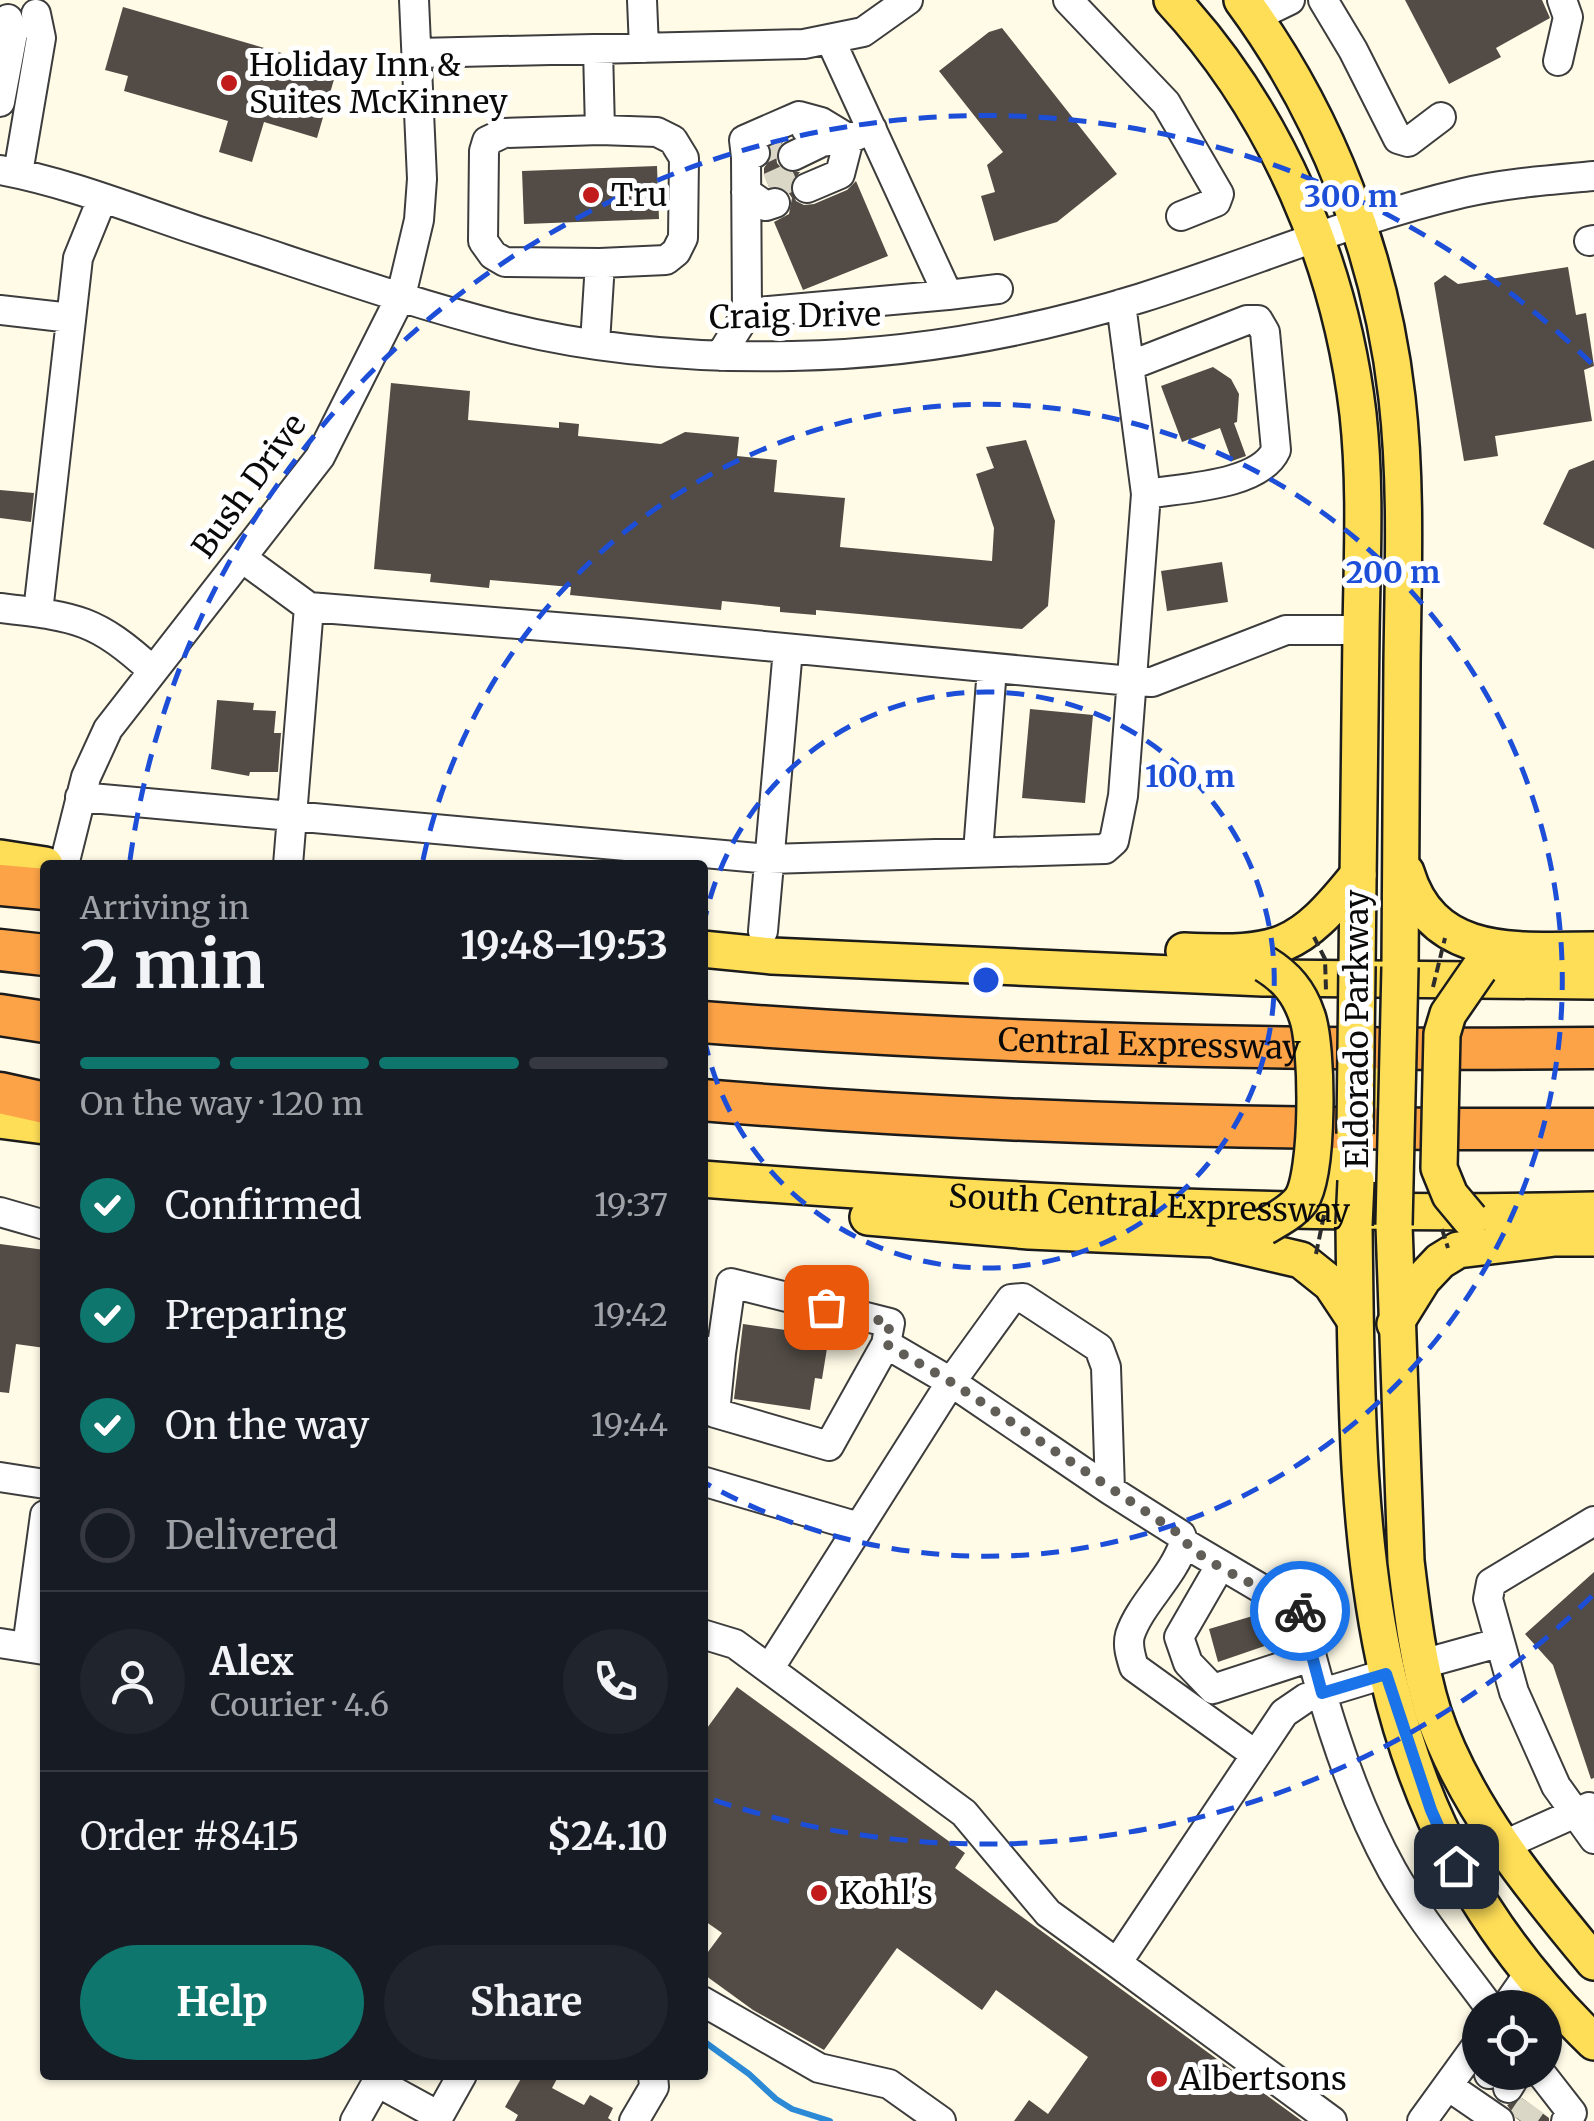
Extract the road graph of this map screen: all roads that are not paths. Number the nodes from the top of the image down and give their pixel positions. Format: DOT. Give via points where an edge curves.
graph roads {
  1 [pos="414,0"];
  2 [pos="642,0"];
  3 [pos="908,0"];
  4 [pos="1068,0"];
  5 [pos="1172,0"];
  6 [pos="1290,0"];
  7 [pos="1323,0"];
  8 [pos="1562,0"];
  9 [pos="1248,9"];
  10 [pos="23,12"];
  11 [pos="830,39"];
  12 [pos="644,48"];
  13 [pos="598,49"];
  14 [pos="418,53"];
  15 [pos="1558,61"];
  16 [pos="0,102"];
  17 [pos="1441,117"];
  18 [pos="822,122"];
  19 [pos="600,130"];
  20 [pos="860,134"];
  21 [pos="797,164"];
  22 [pos="9,172"];
  23 [pos="1594,176"];
  24 [pos="102,198"];
  25 [pos="1181,216"];
  26 [pos="1356,224"];
  27 [pos="1315,238"];
  28 [pos="600,263"];
  29 [pos="998,289"];
  30 [pos="948,295"];
  31 [pos="401,296"];
  32 [pos="1121,304"];
  33 [pos="0,310"];
  34 [pos="747,313"];
  35 [pos="71,318"];
  36 [pos="595,343"];
  37 [pos="720,356"];
  38 [pos="1129,366"];
  39 [pos="1146,494"];
  40 [pos="242,558"];
  41 [pos="309,607"];
  42 [pos="0,608"];
  43 [pos="38,612"];
  44 [pos="1362,630"];
  45 [pos="788,649"];
  46 [pos="992,668"];
  47 [pos="152,672"];
  48 [pos="1131,681"];
  49 [pos="80,797"];
  50 [pos="293,816"];
  51 [pos="1400,846"];
  52 [pos="978,852"];
  53 [pos="0,858"];
  54 [pos="769,859"];
  55 [pos="65,860"];
  56 [pos="289,860"];
  57 [pos="40,864"];
  58 [pos="1358,875"];
  59 [pos="0,885"];
  60 [pos="40,889"];
  61 [pos="708,930"];
  62 [pos="762,931"];
  63 [pos="0,950"];
  64 [pos="1512,950"];
  65 [pos="1594,950"];
  66 [pos="708,951"];
  67 [pos="1230,953"];
  68 [pos="40,954"];
  69 [pos="1480,968"];
  70 [pos="1277,972"];
  71 [pos="1594,981"];
  72 [pos="0,1016"];
  73 [pos="40,1021"];
  74 [pos="708,1022"];
  75 [pos="1594,1048"];
  76 [pos="0,1093"];
  77 [pos="708,1100"];
  78 [pos="40,1102"];
  79 [pos="1374,1114"];
  80 [pos="0,1120"];
  81 [pos="40,1125"];
  82 [pos="1594,1128"];
  83 [pos="708,1180"];
  84 [pos="708,1204"];
  85 [pos="1594,1210"];
  86 [pos="0,1212"];
  87 [pos="1326,1214"];
  88 [pos="40,1223"];
  89 [pos="1476,1223"];
  90 [pos="1555,1238"];
  91 [pos="1594,1238"];
  92 [pos="1215,1239"];
  93 [pos="1353,1317"];
  94 [pos="1396,1324"];
  95 [pos="886,1344"];
  96 [pos="712,1352"];
  97 [pos="951,1382"];
  98 [pos="0,1477"];
  99 [pos="40,1483"];
  100 [pos="708,1483"];
  101 [pos="1110,1490"];
  102 [pos="1360,1509"];
  103 [pos="1594,1521"];
  104 [pos="859,1527"];
  105 [pos="1184,1543"];
  106 [pos="40,1546"];
  107 [pos="1220,1566"];
  108 [pos="708,1636"];
  109 [pos="1498,1643"];
  110 [pos="24,1647"];
  111 [pos="1312,1657"];
  112 [pos="1422,1664"];
  113 [pos="769,1669"];
  114 [pos="1386,1674"];
  115 [pos="1322,1693"];
  116 [pos="1256,1754"];
  117 [pos="1585,1809"];
  118 [pos="1594,1840"];
  119 [pos="1504,1845"];
  120 [pos="1538,1894"];
  121 [pos="1594,1962"];
  122 [pos="1117,1963"];
  123 [pos="1530,1972"];
  124 [pos="1477,1990"];
  125 [pos="1518,1990"];
  126 [pos="708,2004"];
  127 [pos="1594,2042"];
  128 [pos="378,2080"];
  129 [pos="382,2080"];
  130 [pos="460,2080"];
  131 [pos="653,2080"];
  132 [pos="1544,2090"];
  133 [pos="1489,2092"];
  134 [pos="444,2118"];
  135 [pos="356,2121"];
  136 [pos="634,2121"];
  137 [pos="941,2121"];
  138 [pos="1332,2121"];
  139 [pos="1422,2121"];
  140 [pos="1566,2121"];
  1 -- 14 [label="street, Bush Drive"];
  2 -- 12 [label="street"];
  3 -- 11 [label="street" via="863,32"];
  4 -- 25 [label="street" via="1166,103 1219,194 1216,202"];
  5 -- 27 [label="main road, Eldorado Parkway" via="1260,117"];
  6 -- 9 [label="street"];
  7 -- 17 [label="street" via="1398,139 1408,142"];
  8 -- 15 [label="street" via="1568,17"];
  9 -- 26 [label="main road, Eldorado Parkway" via="1315,116"];
  10 -- 16 [label="street"];
  10 -- 22 [label="street" via="41,38"];
  11 -- 12 [label="street"];
  11 -- 20 [label="street"];
  12 -- 13 [label="street"];
  13 -- 14 [label="street"];
  13 -- 19 [label="street"];
  14 -- 31 [label="street, Bush Drive" via="420,206"];
  18 -- 20 [label="street"];
  18 -- 21 [label="street"];
  18 -- 34 [label="street" via="799,116 744,140 761,178"];
  19 -- 28 [label="street" via="657,132 673,140 684,158 683,238 676,252 666,260"];
  19 -- 28 [label="street" via="494,136 484,152 483,206 483,242 505,262"];
  20 -- 21 [label="street" via="820,132"];
  20 -- 21 [label="street" via="840,174"];
  20 -- 30 [label="street"];
  22 -- 24 [label="street, Craig Drive"];
  23 -- 26 [label="street, Craig Drive" via="1468,192"];
  24 -- 31 [label="street, Craig Drive"];
  24 -- 35 [label="street" via="78,258"];
  26 -- 27 [label="street, Craig Drive"];
  26 -- 51 [label="main road, Eldorado Parkway" via="1397,398"];
  27 -- 32 [label="street, Craig Drive"];
  27 -- 44 [label="main road, Eldorado Parkway" via="1342,324 1358,413"];
  28 -- 36 [label="street"];
  29 -- 30 [label="street"];
  30 -- 34 [label="street"];
  31 -- 36 [label="street, Craig Drive" via="508,328"];
  31 -- 40 [label="street, Bush Drive" via="320,457"];
  32 -- 37 [label="street, Craig Drive" via="949,343"];
  32 -- 38 [label="street"];
  33 -- 35 [label="street"];
  34 -- 37 [label="street"];
  35 -- 43 [label="street"];
  36 -- 37 [label="street, Craig Drive"];
  38 -- 39 [label="street"];
  38 -- 39 [label="street" via="1247,320 1258,320 1265,332 1272,459 1252,475"];
  39 -- 48 [label="street"];
  40 -- 41 [label="street"];
  40 -- 47 [label="street, Bush Drive"];
  41 -- 45 [label="street"];
  41 -- 50 [label="street"];
  42 -- 43 [label="street"];
  43 -- 47 [label="street" via="90,623"];
  44 -- 48 [label="street" via="1286,630 1152,682"];
  44 -- 58 [label="main road, Eldorado Parkway"];
  45 -- 46 [label="street"];
  45 -- 54 [label="street"];
  46 -- 48 [label="street"];
  46 -- 52 [label="street"];
  47 -- 49 [label="street, Bush Drive" via="108,728"];
  48 -- 52 [label="street" via="1114,842 1082,852"];
  49 -- 50 [label="street"];
  49 -- 55 [label="street, Bush Drive"];
  50 -- 54 [label="street"];
  50 -- 56 [label="street"];
  51 -- 64 [label="main road" via="1412,891 1428,917 1454,935"];
  51 -- 79 [label="main road, Eldorado Parkway, bridge" via="1398,1030"];
  52 -- 54 [label="street"];
  53 -- 57 [label="main road"];
  54 -- 62 [label="street"];
  58 -- 67 [label="main road" via="1300,937"];
  58 -- 79 [label="main road, Eldorado Parkway, bridge" via="1357,966"];
  59 -- 60 [label="highway"];
  61 -- 62 [label="main road"];
  62 -- 67 [label="main road"];
  63 -- 68 [label="highway"];
  64 -- 65 [label="main road"];
  64 -- 69 [label="main road"];
  66 -- 71 [label="main road" via="1244,978"];
  67 -- 70 [label="main road"];
  69 -- 79 [label="main road, bridge" via="1426,1012"];
  69 -- 89 [label="main road, bridge" via="1448,1014 1439,1168 1450,1195"];
  70 -- 79 [label="main road, bridge" via="1330,1025"];
  70 -- 87 [label="main road, bridge" via="1306,1012 1313,1042 1308,1186"];
  72 -- 73 [label="highway"];
  74 -- 75 [label="highway, Central Expressway" via="1280,1050"];
  76 -- 78 [label="highway"];
  77 -- 82 [label="highway" via="1129,1124"];
  79 -- 87 [label="main road, Eldorado Parkway, bridge" via="1356,1181"];
  79 -- 87 [label="main road" via="1316,1190"];
  79 -- 89 [label="main road, bridge" via="1427,1187"];
  79 -- 94 [label="main road, Eldorado Parkway, bridge" via="1394,1226"];
  80 -- 81 [label="main road"];
  83 -- 85 [label="main road, South Central Expressway" via="925,1197 1233,1208"];
  84 -- 92 [label="main road, South Central Expressway" via="1029,1231"];
  86 -- 88 [label="street"];
  87 -- 92 [label="main road, bridge"];
  87 -- 93 [label="main road, Eldorado Parkway"];
  89 -- 90 [label="main road"];
  90 -- 91 [label="main road"];
  90 -- 94 [label="main road" via="1448,1255"];
  92 -- 93 [label="main road" via="1301,1260 1331,1284"];
  93 -- 102 [label="main road, Eldorado Parkway"];
  94 -- 112 [label="main road, Eldorado Parkway" via="1406,1561"];
  95 -- 96 [label="street" via="890,1323 731,1283"];
  95 -- 96 [label="street" via="829,1446 715,1414"];
  95 -- 97 [label="street"];
  97 -- 101 [label="street"];
  97 -- 101 [label="street" via="1011,1299 1022,1298 1100,1348"];
  97 -- 104 [label="street"];
  98 -- 99 [label="street"];
  100 -- 104 [label="street"];
  101 -- 105 [label="street"];
  102 -- 112 [label="main road" via="1378,1544 1396,1653 1403,1663"];
  102 -- 114 [label="main road, Eldorado Parkway"];
  103 -- 109 [label="street" via="1491,1584"];
  104 -- 113 [label="street"];
  105 -- 107 [label="street"];
  105 -- 116 [label="street" via="1131,1632 1134,1668"];
  106 -- 110 [label="street"];
  107 -- 111 [label="street" via="1268,1592 1294,1587"];
  107 -- 111 [label="street" via="1180,1637 1188,1662 1213,1689"];
  108 -- 113 [label="street" via="735,1644"];
  109 -- 112 [label="street"];
  109 -- 117 [label="street" via="1556,1786"];
  111 -- 115 [label="street"];
  112 -- 119 [label="main road, Eldorado Parkway" via="1458,1768"];
  113 -- 122 [label="street" via="964,1812 1048,1913"];
  114 -- 115 [label="street"];
  114 -- 120 [label="main road" via="1413,1696 1461,1812 1484,1845"];
  114 -- 123 [label="main road, Eldorado Parkway" via="1456,1866"];
  115 -- 116 [label="street" via="1284,1712"];
  115 -- 124 [label="street" via="1392,1871"];
  116 -- 122 [label="street"];
  117 -- 118 [label="street"];
  117 -- 119 [label="street"];
  119 -- 120 [label="main road, Eldorado Parkway"];
  120 -- 121 [label="main road, Eldorado Parkway"];
  122 -- 138 [label="street"];
  123 -- 125 [label="street"];
  123 -- 127 [label="main road, Eldorado Parkway"];
  126 -- 137 [label="street" via="819,2068 889,2084"];
  128 -- 135 [label="street"];
  129 -- 134 [label="street"];
  130 -- 134 [label="street"];
  131 -- 136 [label="street"];
  132 -- 140 [label="street" via="1572,2113"];
  133 -- 139 [label="street"];
}
